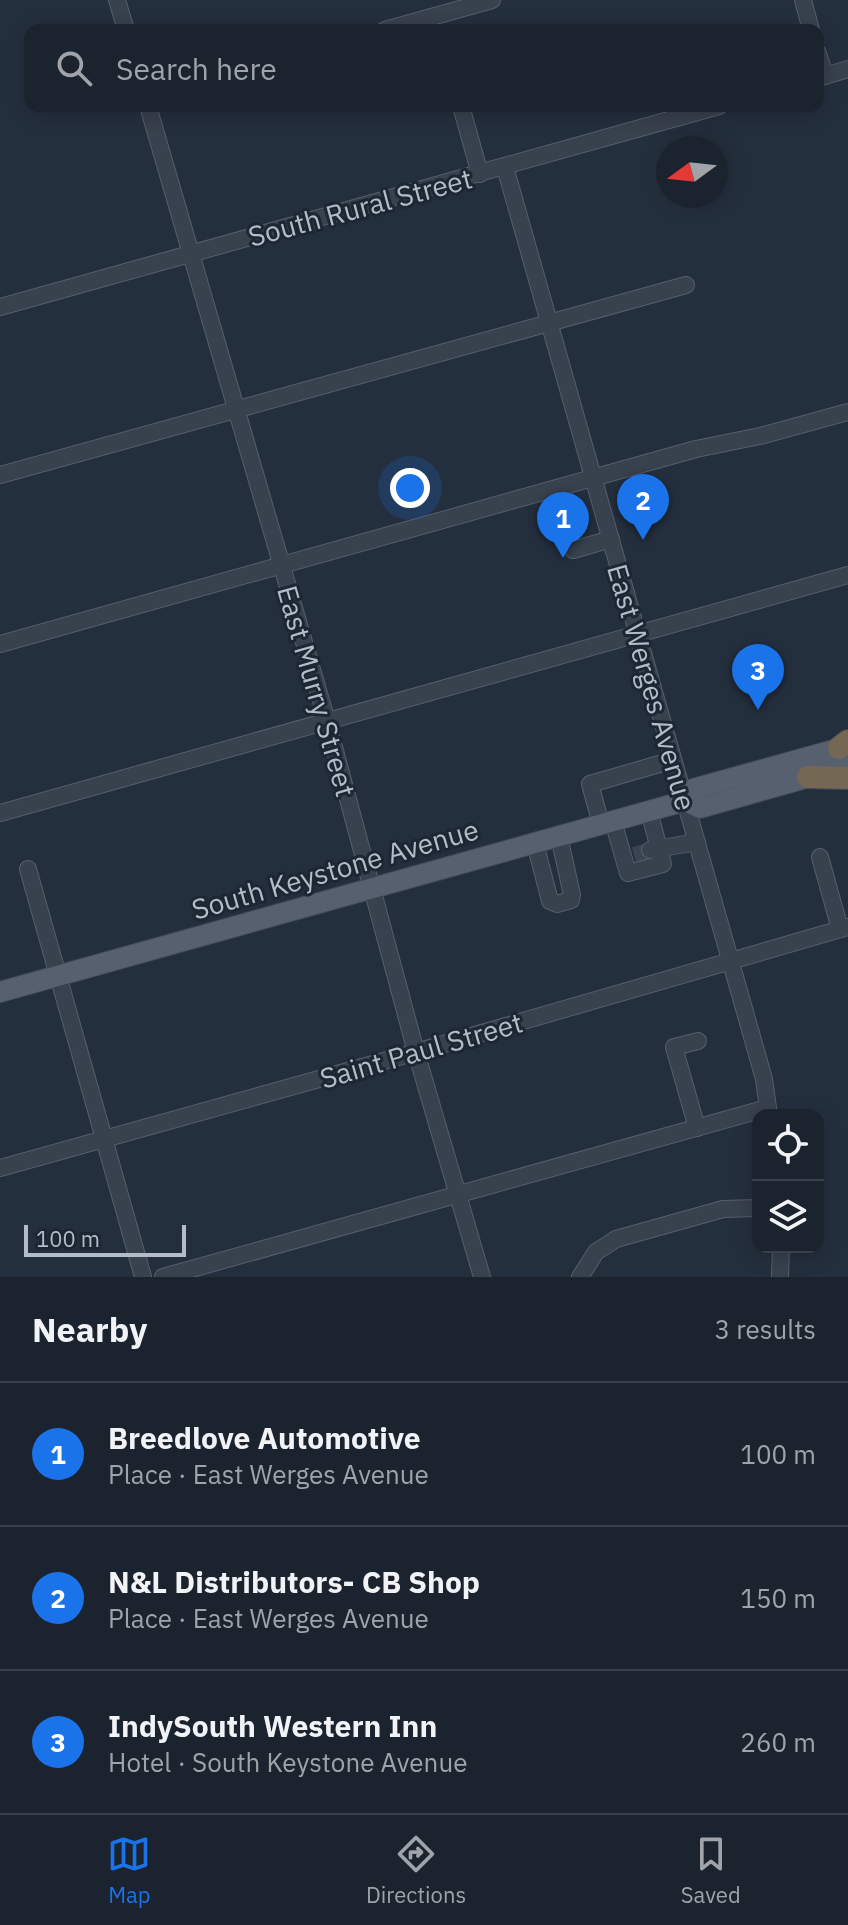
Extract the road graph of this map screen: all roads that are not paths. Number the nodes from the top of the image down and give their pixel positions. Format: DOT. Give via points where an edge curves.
graph roads {
  1 [pos="117,0"];
  2 [pos="492,0"];
  3 [pos="803,0"];
  4 [pos="124,24"];
  5 [pos="406,24"];
  6 [pos="809,24"];
  7 [pos="848,69"];
  8 [pos="824,76"];
  9 [pos="150,112"];
  10 [pos="463,112"];
  11 [pos="698,112"];
  12 [pos="505,167"];
  13 [pos="480,174"];
  14 [pos="191,254"];
  15 [pos="686,285"];
  16 [pos="0,307"];
  17 [pos="549,323"];
  18 [pos="236,409"];
  19 [pos="848,412"];
  20 [pos="0,475"];
  21 [pos="593,478"];
  22 [pos="611,539"];
  23 [pos="573,550"];
  24 [pos="280,566"];
  25 [pos="848,575"];
  26 [pos="637,634"];
  27 [pos="0,644"];
  28 [pos="327,721"];
  29 [pos="846,750"];
  30 [pos="673,760"];
  31 [pos="808,777"];
  32 [pos="848,778"];
  33 [pos="685,801"];
  34 [pos="649,811"];
  35 [pos="0,813"];
  36 [pos="607,822"];
  37 [pos="559,836"];
  38 [pos="697,842"];
  39 [pos="535,843"];
  40 [pos="640,848"];
  41 [pos="820,857"];
  42 [pos="28,869"];
  43 [pos="373,888"];
  44 [pos="844,928"];
  45 [pos="730,961"];
  46 [pos="57,976"];
  47 [pos="0,992"];
  48 [pos="698,1041"];
  49 [pos="416,1052"];
  50 [pos="768,1109"];
  51 [pos="752,1116"];
  52 [pos="697,1128"];
  53 [pos="102,1139"];
  54 [pos="0,1168"];
  55 [pos="457,1196"];
  56 [pos="752,1208"];
  57 [pos="781,1253"];
  58 [pos="143,1277"];
  59 [pos="163,1277"];
  60 [pos="482,1277"];
  61 [pos="580,1277"];
  62 [pos="780,1277"];
  1 -- 4 [label="street"];
  2 -- 5 [label="street"];
  3 -- 6 [label="street"];
  7 -- 8 [label="street"];
  9 -- 14 [label="street, East Murry Street"];
  10 -- 13 [label="street"];
  11 -- 12 [label="street, South Rural Street"];
  12 -- 13 [label="street, South Rural Street"];
  12 -- 17 [label="street, East Werges Avenue"];
  13 -- 14 [label="street, South Rural Street"];
  14 -- 16 [label="street, South Rural Street"];
  14 -- 18 [label="street, East Murry Street"];
  15 -- 17 [label="street"];
  17 -- 18 [label="street"];
  17 -- 21 [label="street, East Werges Avenue"];
  18 -- 20 [label="street"];
  18 -- 24 [label="street, East Murry Street"];
  19 -- 21 [label="street"];
  21 -- 22 [label="street, East Werges Avenue"];
  21 -- 24 [label="street"];
  22 -- 23 [label="street"];
  22 -- 26 [label="street, East Werges Avenue"];
  24 -- 27 [label="street"];
  24 -- 28 [label="street, East Murry Street"];
  25 -- 26 [label="street"];
  26 -- 28 [label="street"];
  26 -- 30 [label="street, East Werges Avenue"];
  28 -- 35 [label="street"];
  28 -- 43 [label="street, East Murry Street"];
  29 -- 31 [label="main road, South Keystone Avenue"];
  29 -- 33 [label="main road, South Keystone Avenue" via="693,789"];
  30 -- 33 [label="street, East Werges Avenue"];
  30 -- 36 [label="street" via="590,784"];
  31 -- 32 [label="highway"];
  31 -- 33 [label="main road, South Keystone Avenue" via="700,808"];
  33 -- 34 [label="main road, South Keystone Avenue"];
  33 -- 38 [label="street, East Werges Avenue"];
  34 -- 36 [label="main road, South Keystone Avenue"];
  34 -- 40 [label="street"];
  36 -- 37 [label="main road, South Keystone Avenue"];
  36 -- 40 [label="street"];
  37 -- 39 [label="main road, South Keystone Avenue"];
  37 -- 39 [label="street" via="571,900 550,901"];
  38 -- 40 [label="street"];
  38 -- 45 [label="street, East Werges Avenue"];
  39 -- 43 [label="main road, South Keystone Avenue"];
  41 -- 44 [label="street, Saint Paul Street"];
  42 -- 46 [label="street"];
  43 -- 46 [label="main road, South Keystone Avenue"];
  43 -- 49 [label="street, East Murry Street"];
  44 -- 45 [label="street, Saint Paul Street"];
  45 -- 49 [label="street, Saint Paul Street"];
  45 -- 50 [label="street, East Werges Avenue"];
  46 -- 47 [label="main road, South Keystone Avenue"];
  46 -- 53 [label="street"];
  48 -- 52 [label="street" via="674,1047"];
  49 -- 53 [label="street, Saint Paul Street"];
  49 -- 55 [label="street, East Murry Street"];
  51 -- 52 [label="street"];
  52 -- 55 [label="street"];
  53 -- 54 [label="street, Saint Paul Street"];
  53 -- 58 [label="street"];
  55 -- 59 [label="street"];
  55 -- 60 [label="street, East Murry Street"];
  56 -- 61 [label="street" via="723,1209 616,1239 590,1258"];
  57 -- 62 [label="street"];
}
